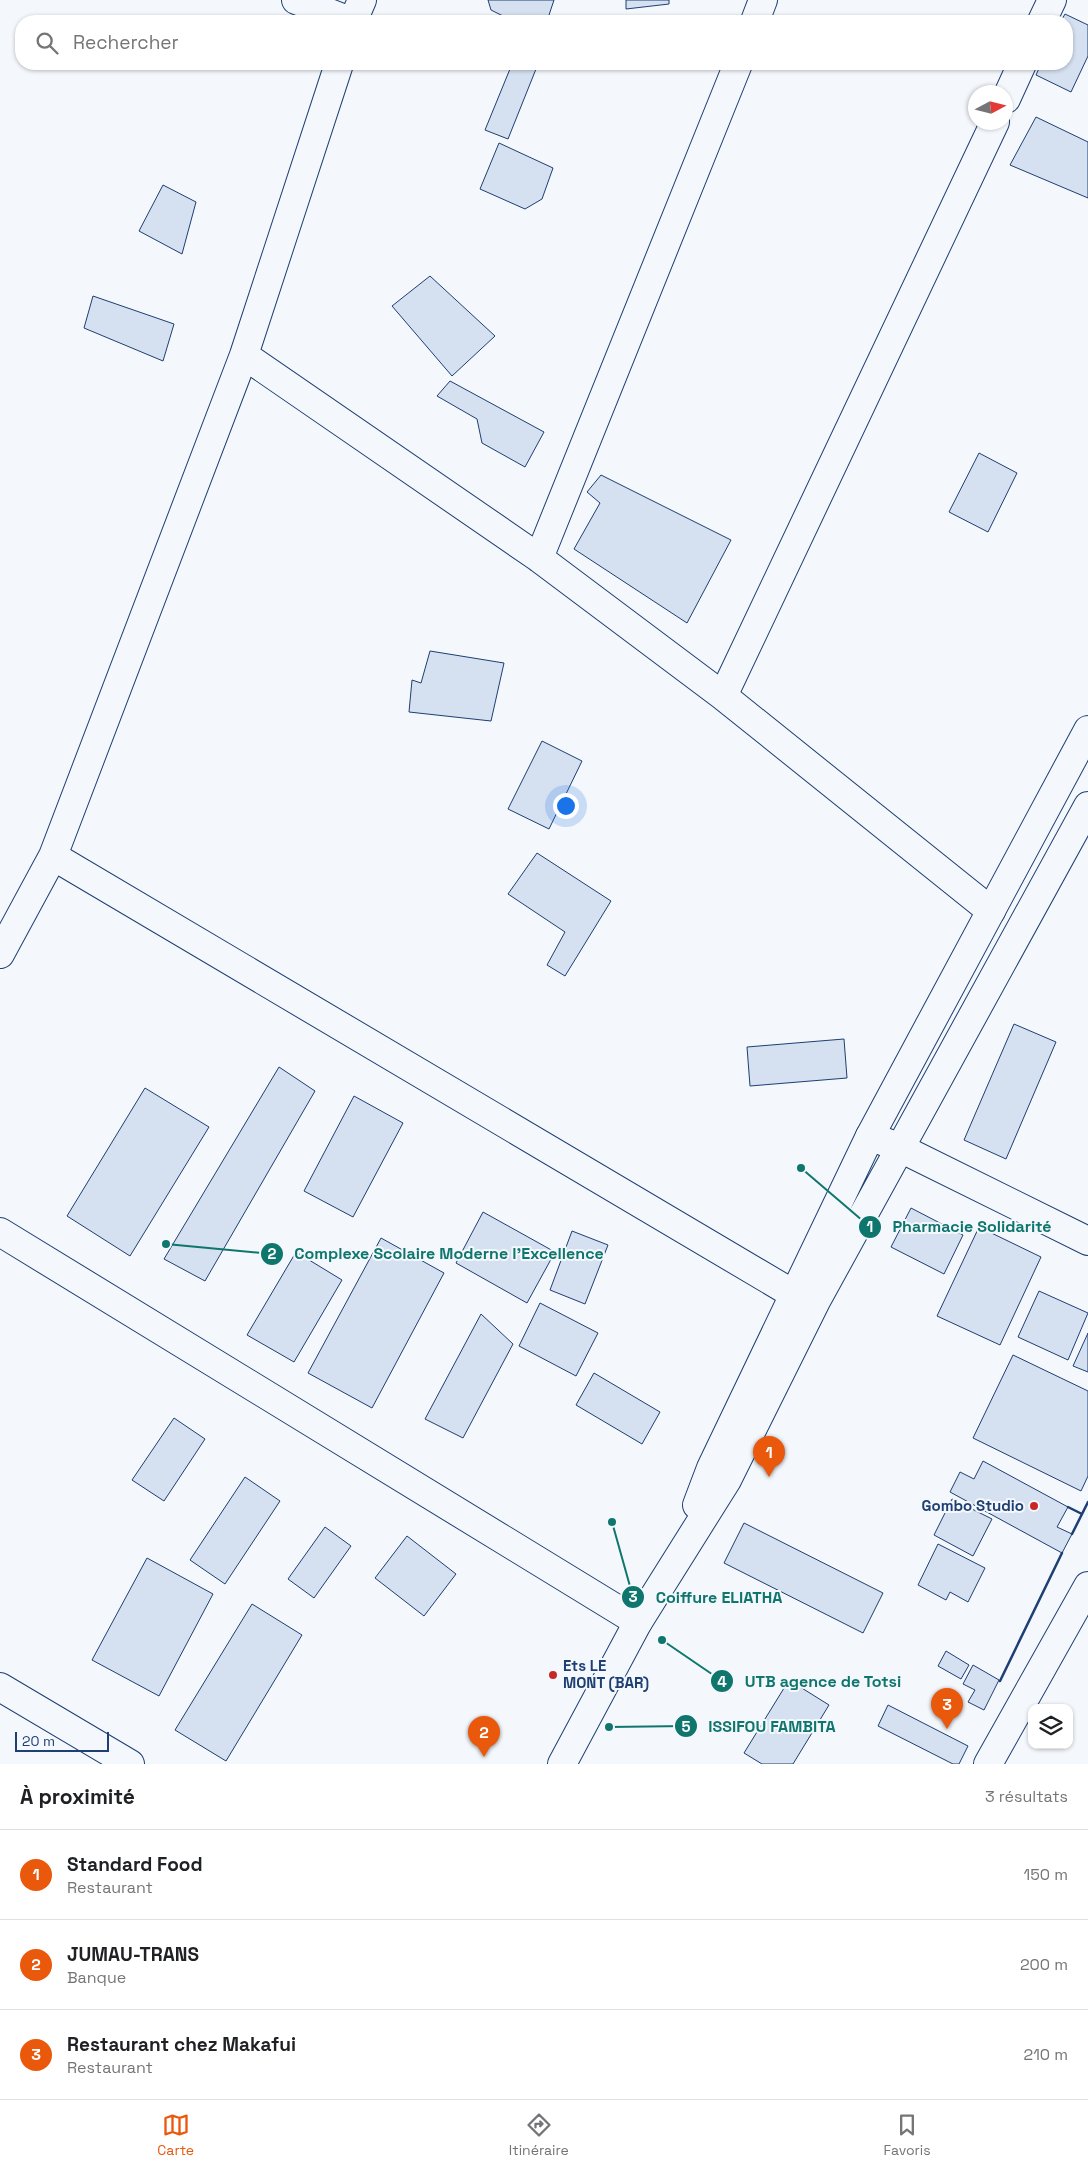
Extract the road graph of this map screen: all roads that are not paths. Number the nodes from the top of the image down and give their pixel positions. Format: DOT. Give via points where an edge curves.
graph roads {
  1 [pos="296,0"];
  2 [pos="362,0"];
  3 [pos="763,0"];
  4 [pos="1052,0"];
  5 [pos="335,15"];
  6 [pos="354,15"];
  7 [pos="757,15"];
  8 [pos="1045,15"];
  9 [pos="337,70"];
  10 [pos="736,70"];
  11 [pos="1019,70"];
  12 [pos="1012,85"];
  13 [pos="990,130"];
  14 [pos="244,355"];
  15 [pos="539,558"];
  16 [pos="723,696"];
  17 [pos="1088,730"];
  18 [pos="1088,806"];
  19 [pos="53,856"];
  20 [pos="991,911"];
  21 [pos="0,954"];
  22 [pos="870,1136"];
  23 [pos="900,1148"];
  24 [pos="0,1232"];
  25 [pos="1088,1241"];
  26 [pos="795,1294"];
  27 [pos="677,1560"];
  28 [pos="1088,1586"];
  29 [pos="638,1622"];
  30 [pos="0,1687"];
  31 [pos="119,1761"];
  32 [pos="562,1764"];
  33 [pos="988,1764"];
  1 -- 5 [label="street"];
  2 -- 6 [label="street"];
  3 -- 7 [label="street"];
  4 -- 8 [label="street"];
  9 -- 14 [label="street"];
  10 -- 15 [label="street"];
  11 -- 12 [label="street"];
  13 -- 16 [label="street"];
  14 -- 15 [label="street"];
  14 -- 19 [label="street"];
  15 -- 16 [label="street"];
  16 -- 20 [label="street"];
  17 -- 20 [label="street"];
  18 -- 23 [label="street"];
  19 -- 21 [label="street"];
  19 -- 26 [label="street"];
  20 -- 22 [label="street"];
  22 -- 23 [label="street"];
  22 -- 26 [label="street"];
  23 -- 25 [label="street"];
  23 -- 27 [label="street" via="816,1301 727,1480"];
  24 -- 29 [label="street"];
  26 -- 27 [label="street" via="711,1468"];
  27 -- 29 [label="street"];
  28 -- 33 [label="street"];
  29 -- 32 [label="street"];
  30 -- 31 [label="street"];
}
